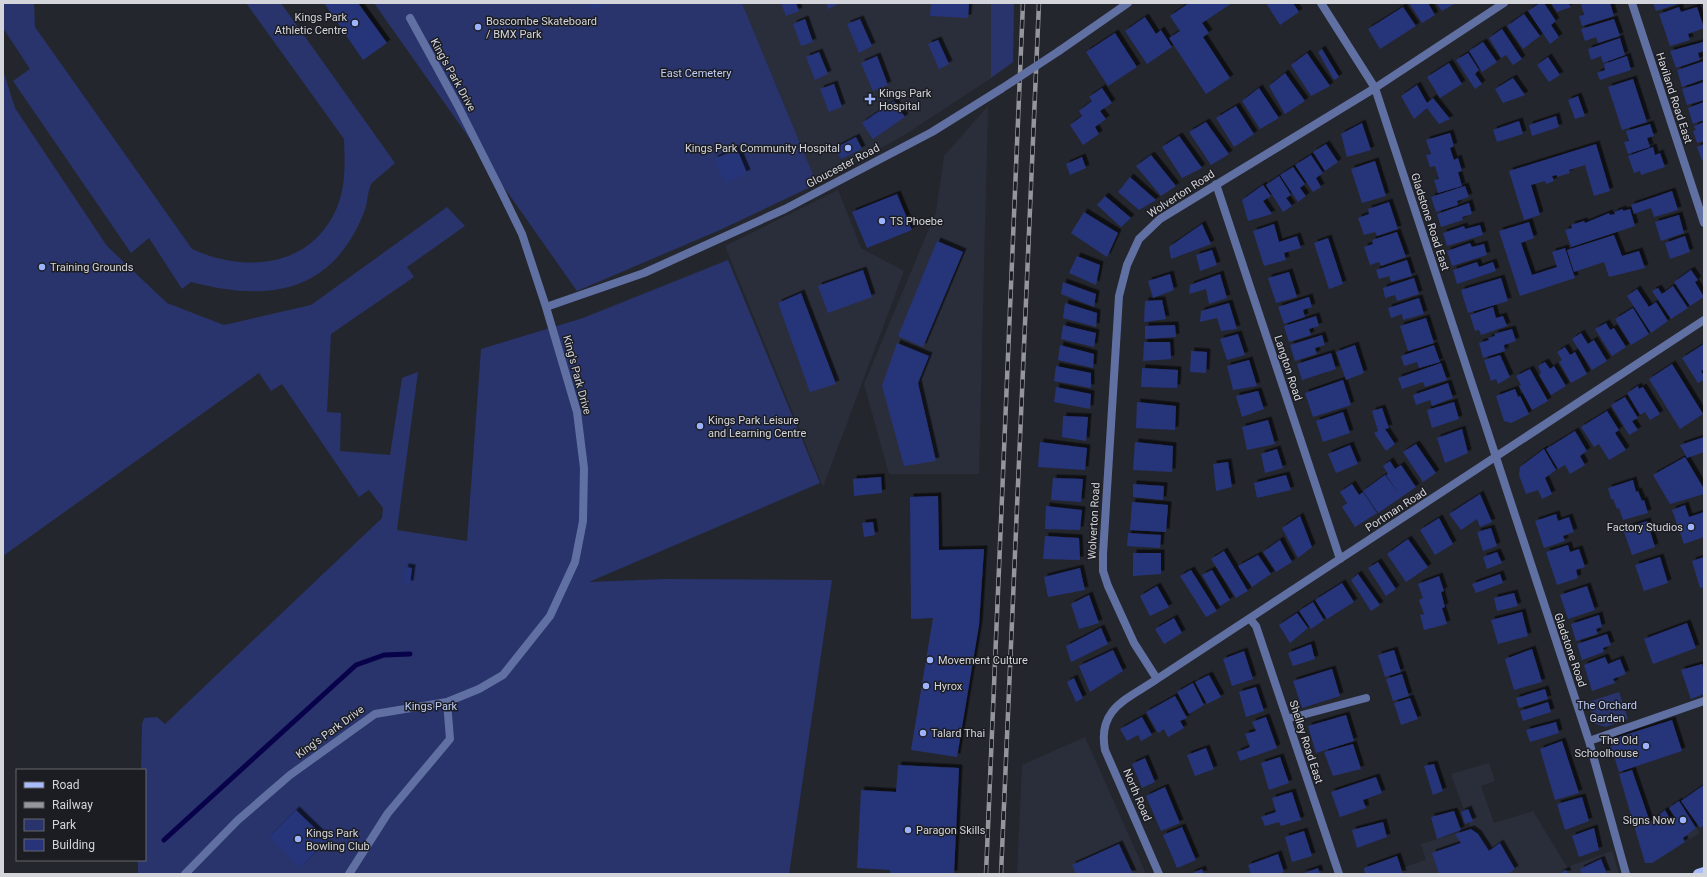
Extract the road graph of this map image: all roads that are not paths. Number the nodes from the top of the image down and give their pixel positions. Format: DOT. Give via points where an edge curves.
graph roads {
  1 [pos="1128,3"];
  2 [pos="1321,3"];
  3 [pos="1504,3"];
  4 [pos="1632,3"];
  5 [pos="410,18"];
  6 [pos="1375,88"];
  7 [pos="1216,184"];
  8 [pos="1704,223"];
  9 [pos="546,307"];
  10 [pos="1704,320"];
  11 [pos="1495,458"];
  12 [pos="1340,559"];
  13 [pos="1250,618"];
  14 [pos="1157,679"];
  15 [pos="1366,698"];
  16 [pos="1704,701"];
  17 [pos="447,702"];
  18 [pos="1287,720"];
  19 [pos="1105,723"];
  20 [pos="1589,741"];
  21 [pos="1704,872"];
  22 [pos="185,874"];
  23 [pos="348,874"];
  24 [pos="1159,874"];
  25 [pos="1339,874"];
  26 [pos="1626,874"];
  27 [pos="1698,874"];
  1 -- 9 [label="street, Gloucester Road, bridge" via="1001,89 932,132 785,209 644,273"];
  2 -- 6 [label="street, Gladstone Road East"];
  3 -- 6 [label="street, Wolverton Road"];
  4 -- 8 [label="street, Haviland Road East"];
  5 -- 9 [label="street, King's Park Drive" via="457,104 522,234"];
  6 -- 7 [label="street, Wolverton Road"];
  6 -- 11 [label="street, Gladstone Road East"];
  7 -- 12 [label="street, Langton Road"];
  7 -- 14 [label="street, Wolverton Road" via="1160,218 1138,239 1127,265 1119,296 1103,571 1134,643"];
  9 -- 17 [label="street, King's Park Drive" via="577,412 584,468 583,521 575,562 550,616 503,674 479,689"];
  10 -- 11 [label="street, Portman Road"];
  11 -- 12 [label="street, Portman Road"];
  11 -- 20 [label="street, Gladstone Road"];
  12 -- 13 [label="street, Portman Road"];
  13 -- 14 [label="street, Portman Road"];
  13 -- 18 [label="street, Shelley Road East" via="1256,626"];
  14 -- 19 [label="street, Portman Road" via="1111,712"];
  15 -- 18 [label="street"];
  16 -- 20 [label="street"];
  17 -- 22 [label="street, King's Park Drive" via="375,714 290,775 238,820"];
  17 -- 23 [label="street" via="450,739 388,813"];
  18 -- 25 [label="street, Shelley Road East"];
  19 -- 24 [label="street, North Road" via="1105,750"];
  20 -- 26 [label="street, Gladstone Road"];
  21 -- 27 [label="main road"];
}
